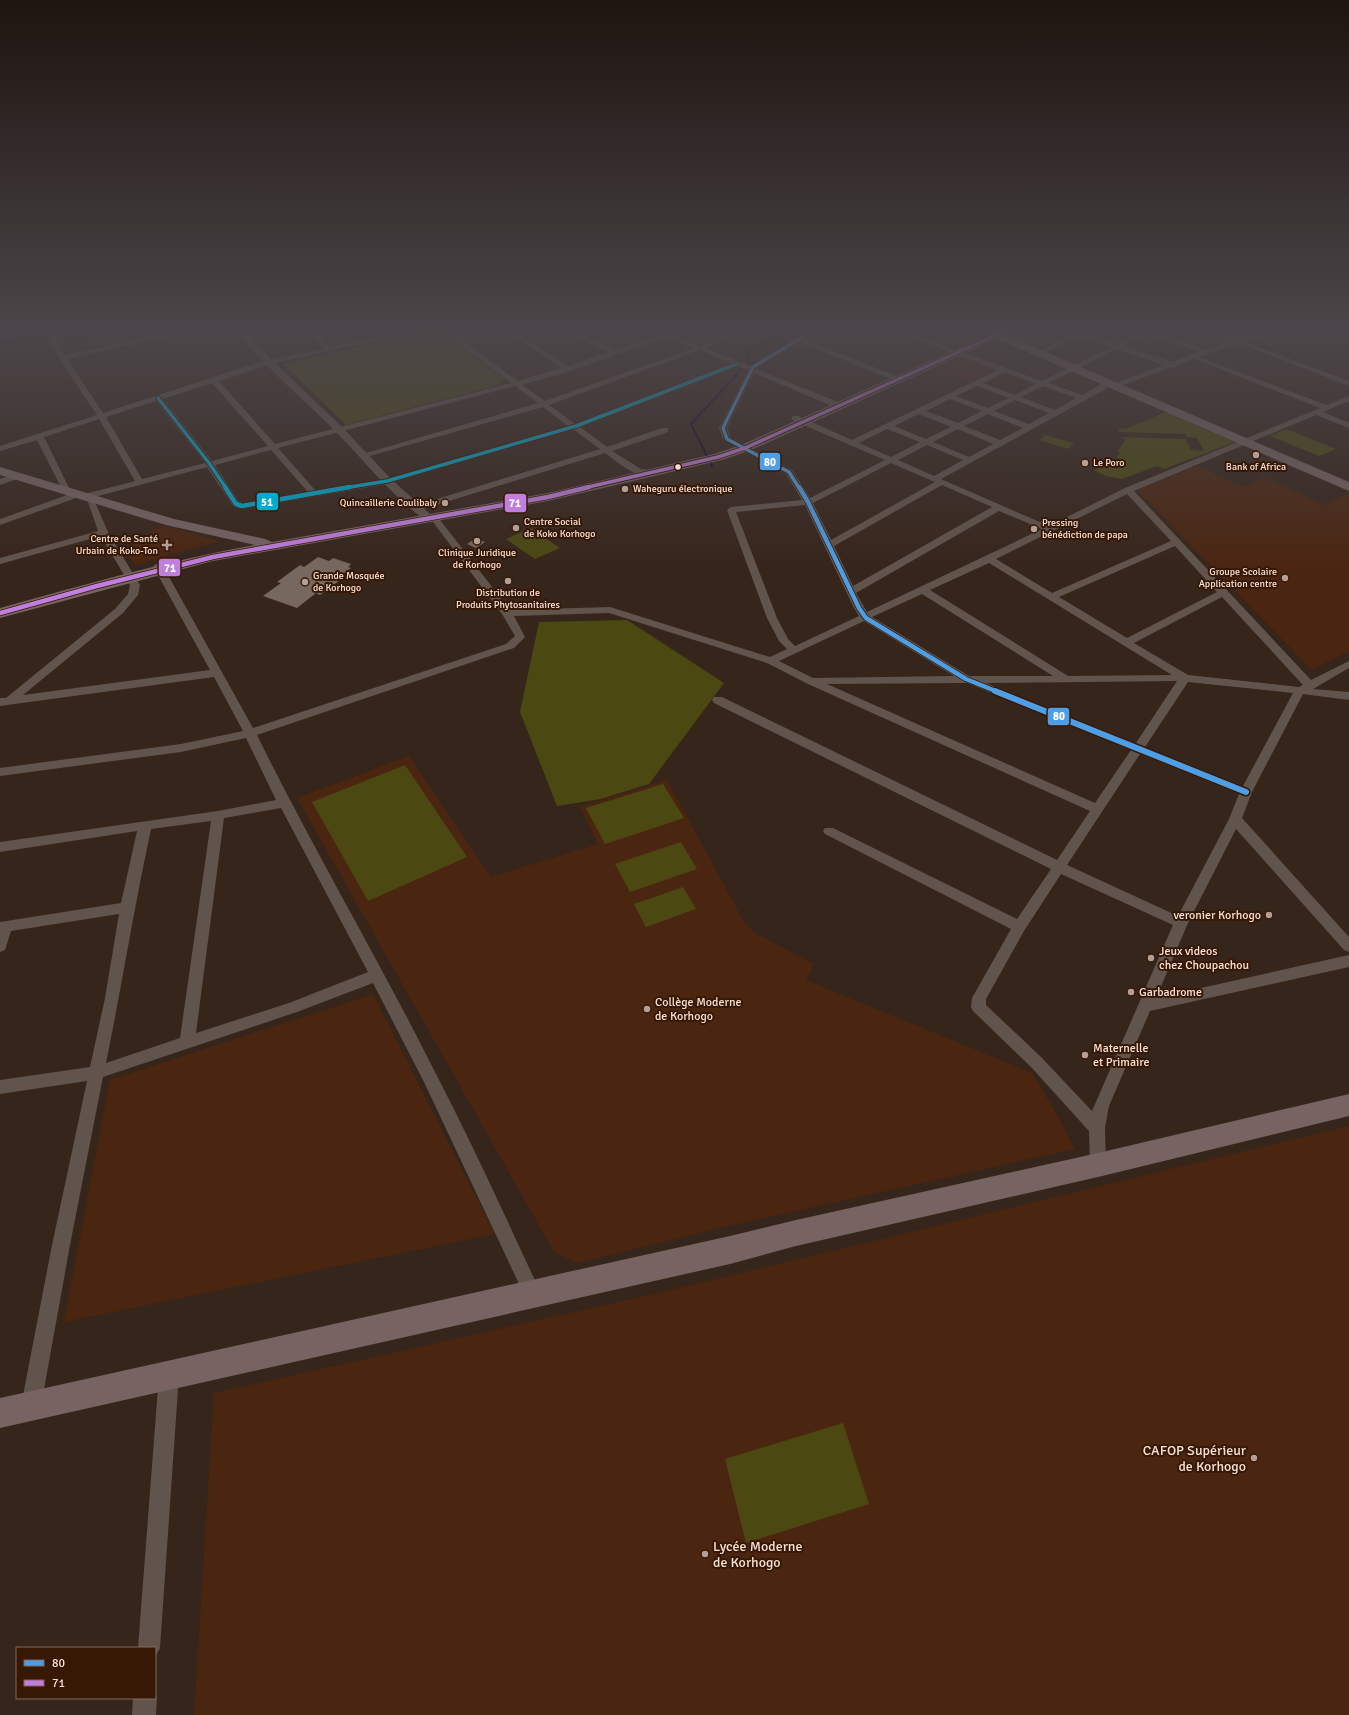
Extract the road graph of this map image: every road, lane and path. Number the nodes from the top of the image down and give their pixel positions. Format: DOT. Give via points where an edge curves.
graph roads {
  1 [pos="96,409"];
  2 [pos="123,409"];
  3 [pos="167,409"];
  4 [pos="239,409"];
  5 [pos="318,409"];
  6 [pos="418,409"];
  7 [pos="526,409"];
  8 [pos="551,409"];
  9 [pos="620,409"];
  10 [pos="732,409"];
  11 [pos="825,409"];
  12 [pos="924,409"];
  13 [pos="981,409"];
  14 [pos="994,409"];
  15 [pos="1044,409"];
  16 [pos="1062,409"];
  17 [pos="1168,409"];
  18 [pos="1325,409"];
  19 [pos="920,411"];
  20 [pos="988,412"];
  21 [pos="1316,412"];
  22 [pos="1055,413"];
  23 [pos="101,416"];
  24 [pos="800,420"];
  25 [pos="576,426"];
  26 [pos="887,426"];
  27 [pos="1349,426"];
  28 [pos="959,427"];
  29 [pos="1028,428"];
  30 [pos="339,429"];
  31 [pos="665,430"];
  32 [pos="39,436"];
  33 [pos="926,442"];
  34 [pos="852,443"];
  35 [pos="999,443"];
  36 [pos="1245,443"];
  37 [pos="740,446"];
  38 [pos="272,447"];
  39 [pos="0,449"];
  40 [pos="606,450"];
  41 [pos="363,455"];
  42 [pos="890,460"];
  43 [pos="970,460"];
  44 [pos="209,463"];
  45 [pos="0,471"];
  46 [pos="642,472"];
  47 [pos="17,476"];
  48 [pos="139,481"];
  49 [pos="388,481"];
  50 [pos="939,481"];
  51 [pos="0,482"];
  52 [pos="1349,487"];
  53 [pos="1128,490"];
  54 [pos="314,494"];
  55 [pos="79,496"];
  56 [pos="808,502"];
  57 [pos="999,507"];
  58 [pos="425,514"];
  59 [pos="0,522"];
  60 [pos="1049,529"];
  61 [pos="103,532"];
  62 [pos="1176,542"];
  63 [pos="268,544"];
  64 [pos="828,545"];
  65 [pos="989,559"];
  66 [pos="0,561"];
  67 [pos="159,568"];
  68 [pos="130,575"];
  69 [pos="923,590"];
  70 [pos="852,591"];
  71 [pos="1223,593"];
  72 [pos="1051,597"];
  73 [pos="0,608"];
  74 [pos="0,613"];
  75 [pos="507,613"];
  76 [pos="866,618"];
  77 [pos="1126,643"];
  78 [pos="794,650"];
  79 [pos="771,661"];
  80 [pos="1349,664"];
  81 [pos="216,673"];
  82 [pos="1185,678"];
  83 [pos="966,679"];
  84 [pos="1066,679"];
  85 [pos="812,682"];
  86 [pos="1305,688"];
  87 [pos="1349,696"];
  88 [pos="718,700"];
  89 [pos="5,701"];
  90 [pos="250,733"];
  91 [pos="1139,748"];
  92 [pos="0,772"];
  93 [pos="1246,792"];
  94 [pos="284,803"];
  95 [pos="1096,809"];
  96 [pos="218,815"];
  97 [pos="1235,819"];
  98 [pos="145,826"];
  99 [pos="829,831"];
  100 [pos="0,847"];
  101 [pos="1059,867"];
  102 [pos="127,907"];
  103 [pos="1180,923"];
  104 [pos="3,927"];
  105 [pos="1019,927"];
  106 [pos="0,946"];
  107 [pos="1349,946"];
  108 [pos="1349,961"];
  109 [pos="378,975"];
  110 [pos="1146,1006"];
  111 [pos="187,1043"];
  112 [pos="96,1073"];
  113 [pos="0,1087"];
  114 [pos="1349,1105"];
  115 [pos="1098,1128"];
  116 [pos="1098,1166"];
  117 [pos="533,1295"];
  118 [pos="169,1375"];
  119 [pos="31,1406"];
  120 [pos="0,1413"];
  121 [pos="148,1647"];
  122 [pos="145,1699"];
  123 [pos="144,1715"];
  1 -- 23 [label="street"];
  2 -- 23 [label="street"];
  3 -- 44 [label="street"];
  4 -- 38 [label="street"];
  5 -- 30 [label="street"];
  6 -- 30 [label="street"];
  7 -- 41 [label="street"];
  8 -- 25 [label="street"];
  9 -- 25 [label="street"];
  10 -- 37 [label="street" via="723,428 727,440"];
  11 -- 24 [label="main road"];
  12 -- 19 [label="street"];
  13 -- 20 [label="street"];
  14 -- 20 [label="street"];
  15 -- 22 [label="street"];
  16 -- 22 [label="street"];
  17 -- 36 [label="main road"];
  18 -- 21 [label="street"];
  19 -- 26 [label="street"];
  19 -- 28 [label="street"];
  20 -- 28 [label="street"];
  20 -- 29 [label="street"];
  21 -- 27 [label="street"];
  21 -- 36 [label="street"];
  22 -- 29 [label="street"];
  23 -- 32 [label="street"];
  23 -- 48 [label="street"];
  24 -- 34 [label="street"];
  24 -- 37 [label="main road"];
  25 -- 40 [label="street"];
  25 -- 49 [label="street"];
  26 -- 33 [label="street"];
  26 -- 34 [label="street"];
  28 -- 33 [label="street"];
  28 -- 35 [label="street"];
  29 -- 35 [label="street"];
  30 -- 38 [label="street"];
  30 -- 41 [label="street"];
  31 -- 40 [label="street"];
  32 -- 39 [label="street"];
  32 -- 55 [label="street"];
  33 -- 42 [label="street"];
  33 -- 43 [label="street"];
  34 -- 42 [label="street"];
  35 -- 43 [label="street"];
  36 -- 52 [label="main road"];
  36 -- 53 [label="street"];
  37 -- 46 [label="main road" via="709,458"];
  37 -- 56 [label="street" via="789,472"];
  38 -- 44 [label="street"];
  38 -- 54 [label="street"];
  40 -- 46 [label="street"];
  40 -- 58 [label="street"];
  41 -- 49 [label="street"];
  42 -- 50 [label="street"];
  42 -- 56 [label="street"];
  43 -- 50 [label="street"];
  44 -- 48 [label="street"];
  44 -- 54 [label="street" via="236,504 242,506"];
  45 -- 47 [label="main road"];
  46 -- 58 [label="main road" via="548,496"];
  47 -- 51 [label="street"];
  47 -- 55 [label="main road"];
  48 -- 55 [label="street"];
  49 -- 54 [label="street"];
  49 -- 58 [label="street"];
  50 -- 57 [label="street"];
  50 -- 64 [label="street"];
  53 -- 60 [label="street"];
  53 -- 62 [label="street"];
  55 -- 59 [label="street"];
  55 -- 61 [label="street"];
  55 -- 63 [label="main road" via="171,522"];
  56 -- 64 [label="street"];
  56 -- 78 [label="street" via="731,510 772,618 784,641"];
  57 -- 60 [label="street"];
  57 -- 70 [label="street"];
  58 -- 63 [label="main road"];
  58 -- 75 [label="street"];
  60 -- 65 [label="street"];
  61 -- 66 [label="street"];
  61 -- 68 [label="street"];
  62 -- 71 [label="street"];
  62 -- 72 [label="street"];
  63 -- 67 [label="main road"];
  64 -- 70 [label="street"];
  65 -- 69 [label="street"];
  65 -- 72 [label="street"];
  67 -- 68 [label="main road"];
  67 -- 81 [label="street"];
  68 -- 73 [label="main road"];
  68 -- 74 [label="main road"];
  68 -- 89 [label="street" via="136,585 133,595 125,605"];
  69 -- 76 [label="street"];
  69 -- 84 [label="street"];
  70 -- 76 [label="street"];
  71 -- 77 [label="street"];
  71 -- 86 [label="street"];
  72 -- 77 [label="street"];
  75 -- 79 [label="street" via="610,610"];
  75 -- 90 [label="street" via="520,637 510,646"];
  76 -- 78 [label="street"];
  76 -- 83 [label="street"];
  77 -- 82 [label="street"];
  78 -- 79 [label="street"];
  79 -- 85 [label="street"];
  80 -- 86 [label="street"];
  81 -- 89 [label="street"];
  81 -- 90 [label="street"];
  82 -- 84 [label="street"];
  82 -- 86 [label="street"];
  82 -- 91 [label="street"];
  83 -- 84 [label="street"];
  83 -- 85 [label="street"];
  83 -- 91 [label="street"];
  85 -- 95 [label="street"];
  86 -- 87 [label="street"];
  86 -- 93 [label="street"];
  88 -- 101 [label="street"];
  90 -- 92 [label="street" via="181,748"];
  90 -- 94 [label="street"];
  91 -- 93 [label="street"];
  91 -- 95 [label="street"];
  93 -- 97 [label="street"];
  94 -- 96 [label="street"];
  94 -- 109 [label="street"];
  95 -- 101 [label="street"];
  96 -- 98 [label="street"];
  96 -- 111 [label="street"];
  97 -- 103 [label="street"];
  97 -- 107 [label="street"];
  98 -- 100 [label="street"];
  98 -- 102 [label="street"];
  99 -- 105 [label="street"];
  101 -- 103 [label="street"];
  101 -- 105 [label="street"];
  102 -- 104 [label="street"];
  102 -- 112 [label="street"];
  103 -- 110 [label="street"];
  104 -- 106 [label="street"];
  105 -- 115 [label="street" via="978,998 978,1007 1036,1062"];
  108 -- 110 [label="street"];
  109 -- 111 [label="street" via="292,1008"];
  109 -- 117 [label="street" via="430,1077"];
  110 -- 115 [label="street" via="1101,1106"];
  111 -- 112 [label="street"];
  112 -- 113 [label="street"];
  112 -- 119 [label="street"];
  114 -- 116 [label="main road"];
  115 -- 116 [label="street"];
  116 -- 117 [label="main road" via="1027,1180"];
  117 -- 118 [label="main road"];
  118 -- 119 [label="main road"];
  118 -- 121 [label="street"];
  119 -- 120 [label="main road"];
  122 -- 123 [label="street"];
}
